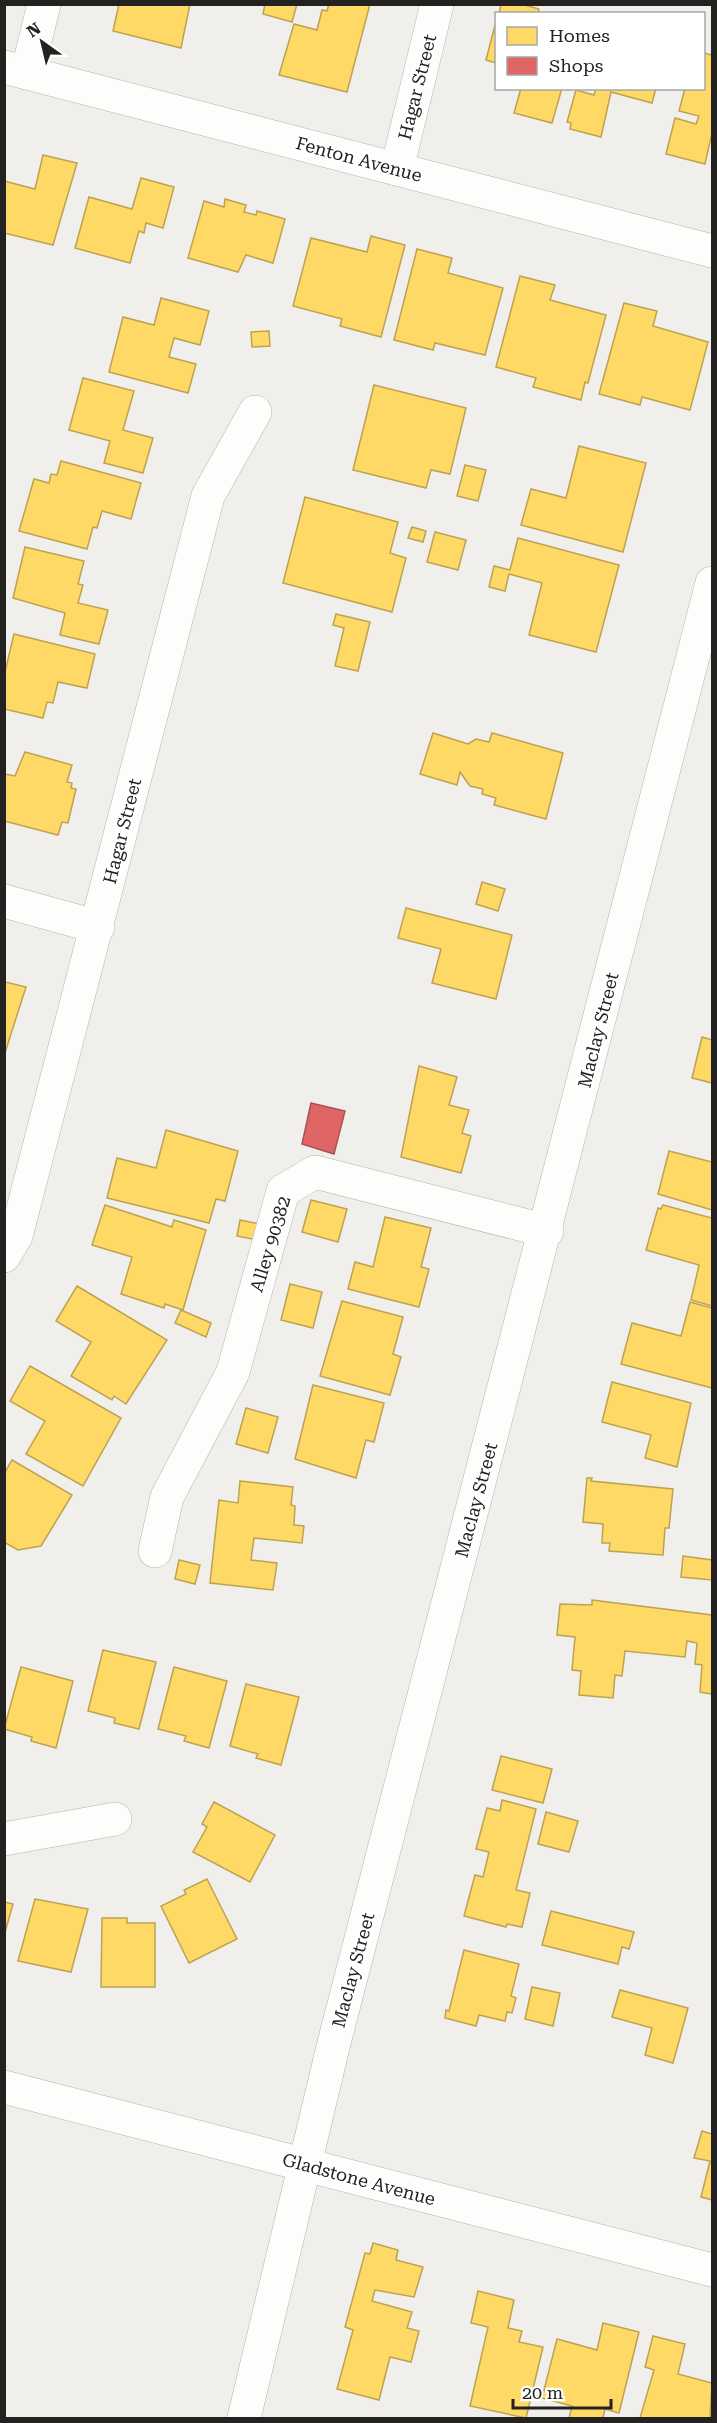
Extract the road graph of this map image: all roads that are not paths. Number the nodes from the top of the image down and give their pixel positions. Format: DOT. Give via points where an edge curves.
graph roads {
  1 [pos="44,4"];
  2 [pos="437,4"];
  3 [pos="16,70"];
  4 [pos="397,169"];
  5 [pos="712,251"];
  6 [pos="255,412"];
  7 [pos="712,583"];
  8 [pos="4,901"];
  9 [pos="98,927"];
  10 [pos="547,1231"];
  11 [pos="4,1256"];
  12 [pos="155,1551"];
  13 [pos="115,1819"];
  14 [pos="4,1839"];
  15 [pos="4,2087"];
  16 [pos="305,2165"];
  17 [pos="712,2270"];
  18 [pos="244,2418"];
  1 -- 3 [label="street"];
  2 -- 4 [label="street, Hagar Street"];
  3 -- 4 [label="street, Fenton Avenue"];
  4 -- 5 [label="street, Fenton Avenue"];
  6 -- 9 [label="street, Hagar Street" via="208,496"];
  7 -- 10 [label="street, Maclay Street"];
  8 -- 9 [label="street"];
  9 -- 11 [label="street, Hagar Street" via="16,1236"];
  10 -- 12 [label="street, Alley 90382" via="315,1172 283,1191 232,1372 167,1497"];
  10 -- 16 [label="street, Maclay Street"];
  13 -- 14 [label="street"];
  15 -- 16 [label="street, Gladstone Avenue"];
  16 -- 17 [label="street, Gladstone Avenue"];
  16 -- 18 [label="street, Maclay Street"];
}
